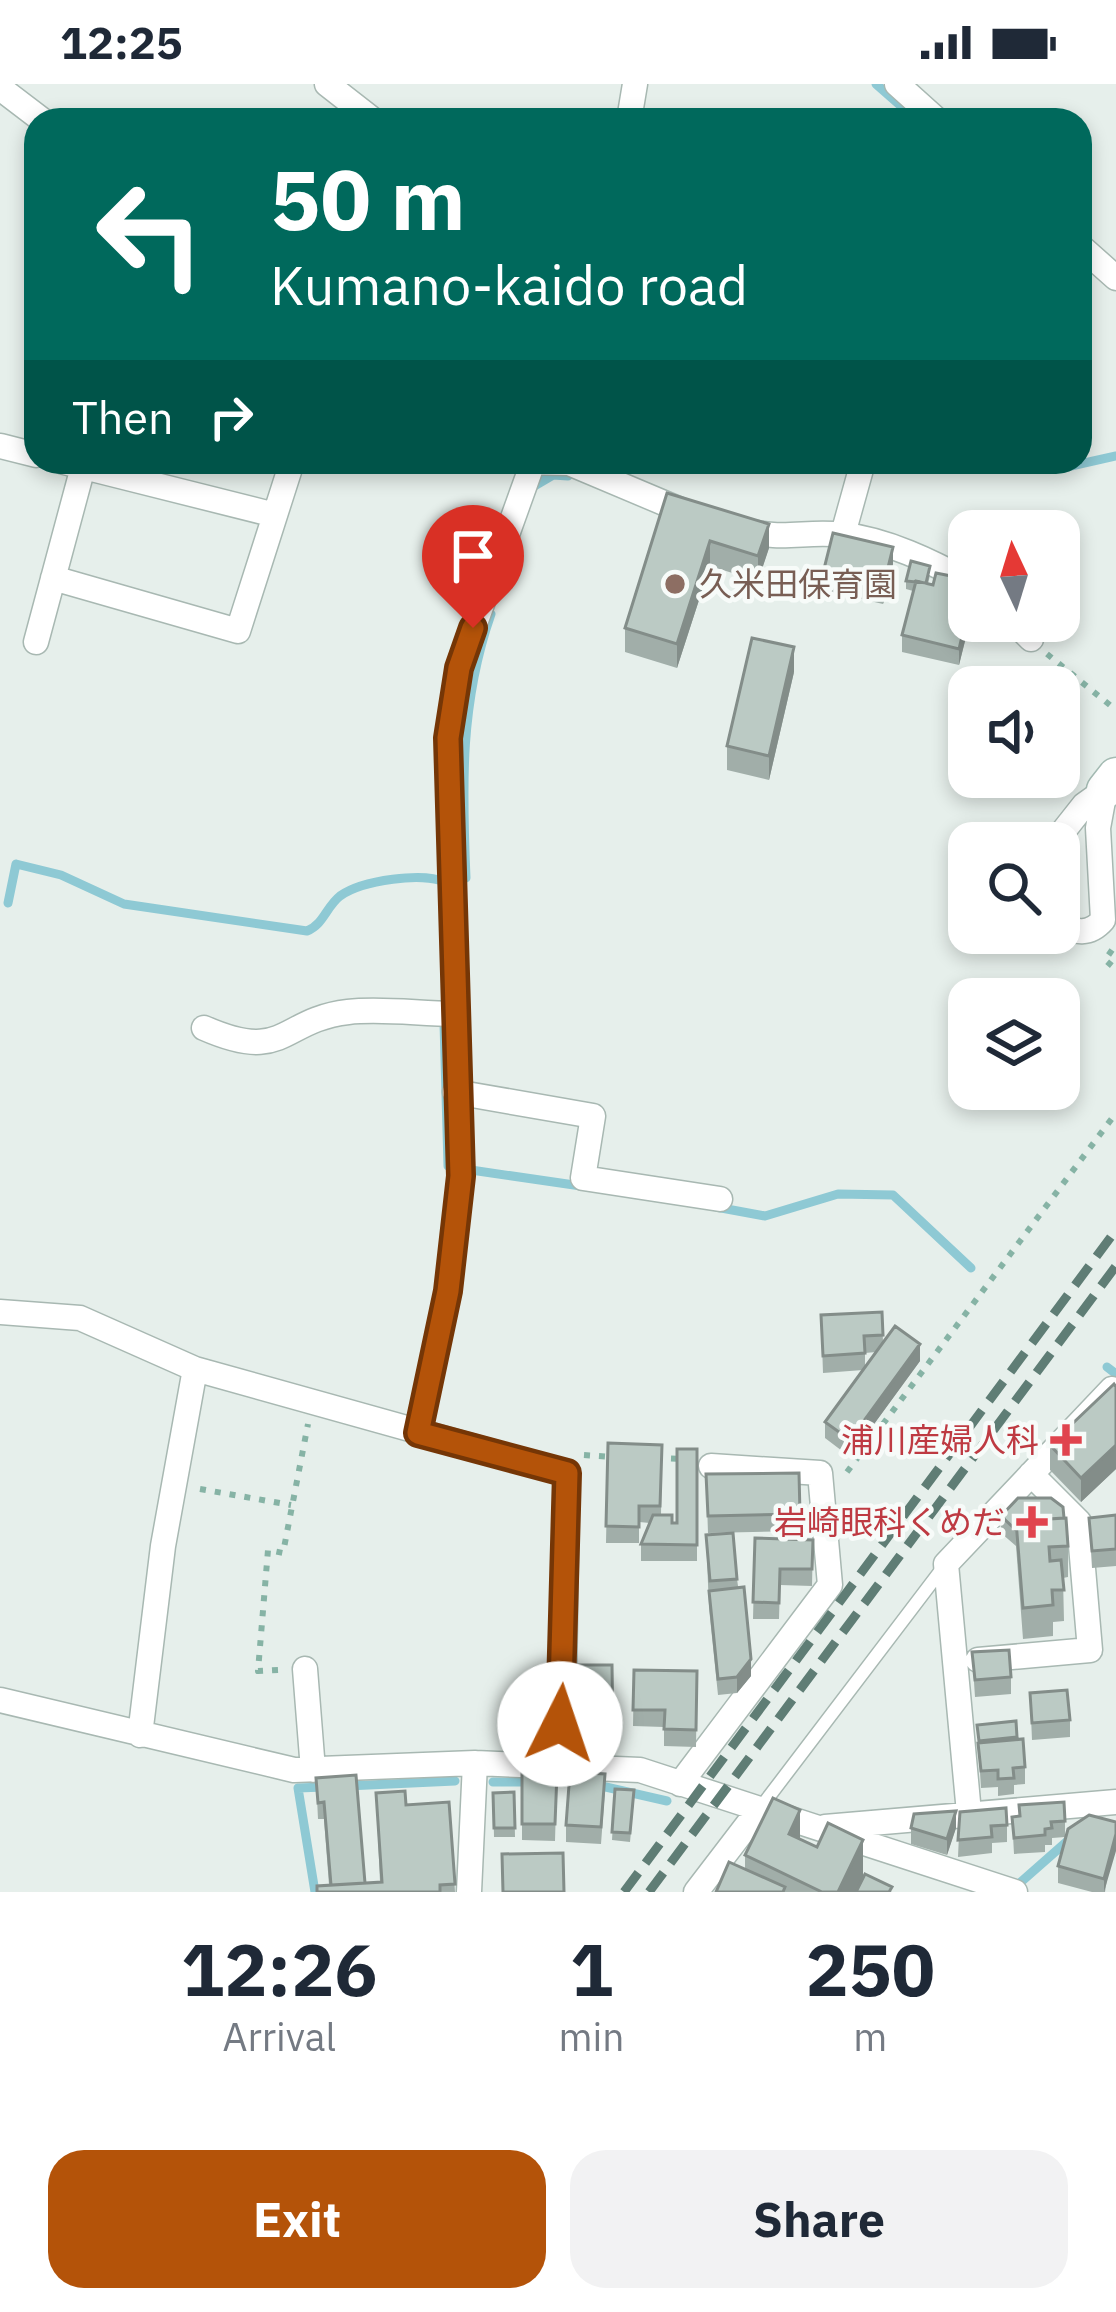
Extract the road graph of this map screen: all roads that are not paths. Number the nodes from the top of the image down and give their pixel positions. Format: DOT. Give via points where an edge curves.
graph roads {
  1 [pos="327,84"];
  2 [pos="897,84"];
  3 [pos="0,88"];
  4 [pos="26,108"];
  5 [pos="358,108"];
  6 [pos="924,108"];
  7 [pos="1092,257"];
  8 [pos="1116,278"];
  9 [pos="67,474"];
  10 [pos="113,474"];
  11 [pos="288,474"];
  12 [pos="521,474"];
  13 [pos="594,474"];
  14 [pos="860,474"];
  15 [pos="275,515"];
  16 [pos="843,534"];
  17 [pos="948,571"];
  18 [pos="53,578"];
  19 [pos="36,642"];
  20 [pos="1110,783"];
  21 [pos="1070,822"];
  22 [pos="1080,840"];
  23 [pos="1101,853"];
  24 [pos="1080,933"];
  25 [pos="454,1015"];
  26 [pos="204,1028"];
  27 [pos="455,1092"];
  28 [pos="720,1199"];
  29 [pos="0,1312"];
  30 [pos="194,1370"];
  31 [pos="1116,1392"];
  32 [pos="418,1433"];
  33 [pos="711,1466"];
  34 [pos="1031,1474"];
  35 [pos="946,1564"];
  36 [pos="955,1663"];
  37 [pos="305,1669"];
  38 [pos="0,1700"];
  39 [pos="140,1735"];
  40 [pos="476,1763"];
  41 [pos="557,1767"];
  42 [pos="313,1770"];
  43 [pos="680,1784"];
  44 [pos="1116,1802"];
  45 [pos="758,1811"];
  46 [pos="969,1813"];
  47 [pos="811,1828"];
  48 [pos="469,1892"];
  49 [pos="696,1892"];
  50 [pos="1015,1892"];
  1 -- 5 [label="street"];
  2 -- 6 [label="street"];
  3 -- 4 [label="street"];
  7 -- 8 [label="street"];
  9 -- 18 [label="street"];
  10 -- 15 [label="street"];
  11 -- 15 [label="street"];
  12 -- 25 [label="street" via="459,668 448,738"];
  13 -- 16 [label="street" via="773,539"];
  14 -- 16 [label="street"];
  15 -- 18 [label="street" via="238,631"];
  16 -- 17 [label="street"];
  18 -- 19 [label="street"];
  20 -- 21 [label="street"];
  20 -- 23 [label="street" via="1098,828"];
  22 -- 23 [label="street"];
  23 -- 24 [label="street" via="1103,920"];
  25 -- 26 [label="street" via="345,1012 244,1046"];
  25 -- 27 [label="street"];
  27 -- 28 [label="street" via="593,1116 583,1178"];
  27 -- 32 [label="street" via="461,1176 448,1291"];
  29 -- 30 [label="street" via="80,1318"];
  30 -- 32 [label="street"];
  30 -- 39 [label="street"];
  31 -- 34 [label="street"];
  32 -- 41 [label="street" via="567,1473"];
  33 -- 43 [label="street" via="820,1473 830,1585"];
  34 -- 35 [label="street"];
  34 -- 36 [label="street" via="1079,1522 1090,1650"];
  35 -- 36 [label="street"];
  35 -- 45 [label="lane"];
  36 -- 46 [label="street"];
  37 -- 42 [label="street"];
  38 -- 39 [label="street"];
  39 -- 42 [label="street"];
  40 -- 41 [label="street"];
  40 -- 42 [label="street"];
  40 -- 48 [label="street"];
  41 -- 43 [label="street" via="640,1770"];
  43 -- 45 [label="street"];
  44 -- 46 [label="street"];
  45 -- 47 [label="street"];
  45 -- 49 [label="street"];
  46 -- 47 [label="street"];
  47 -- 50 [label="street"];
}
